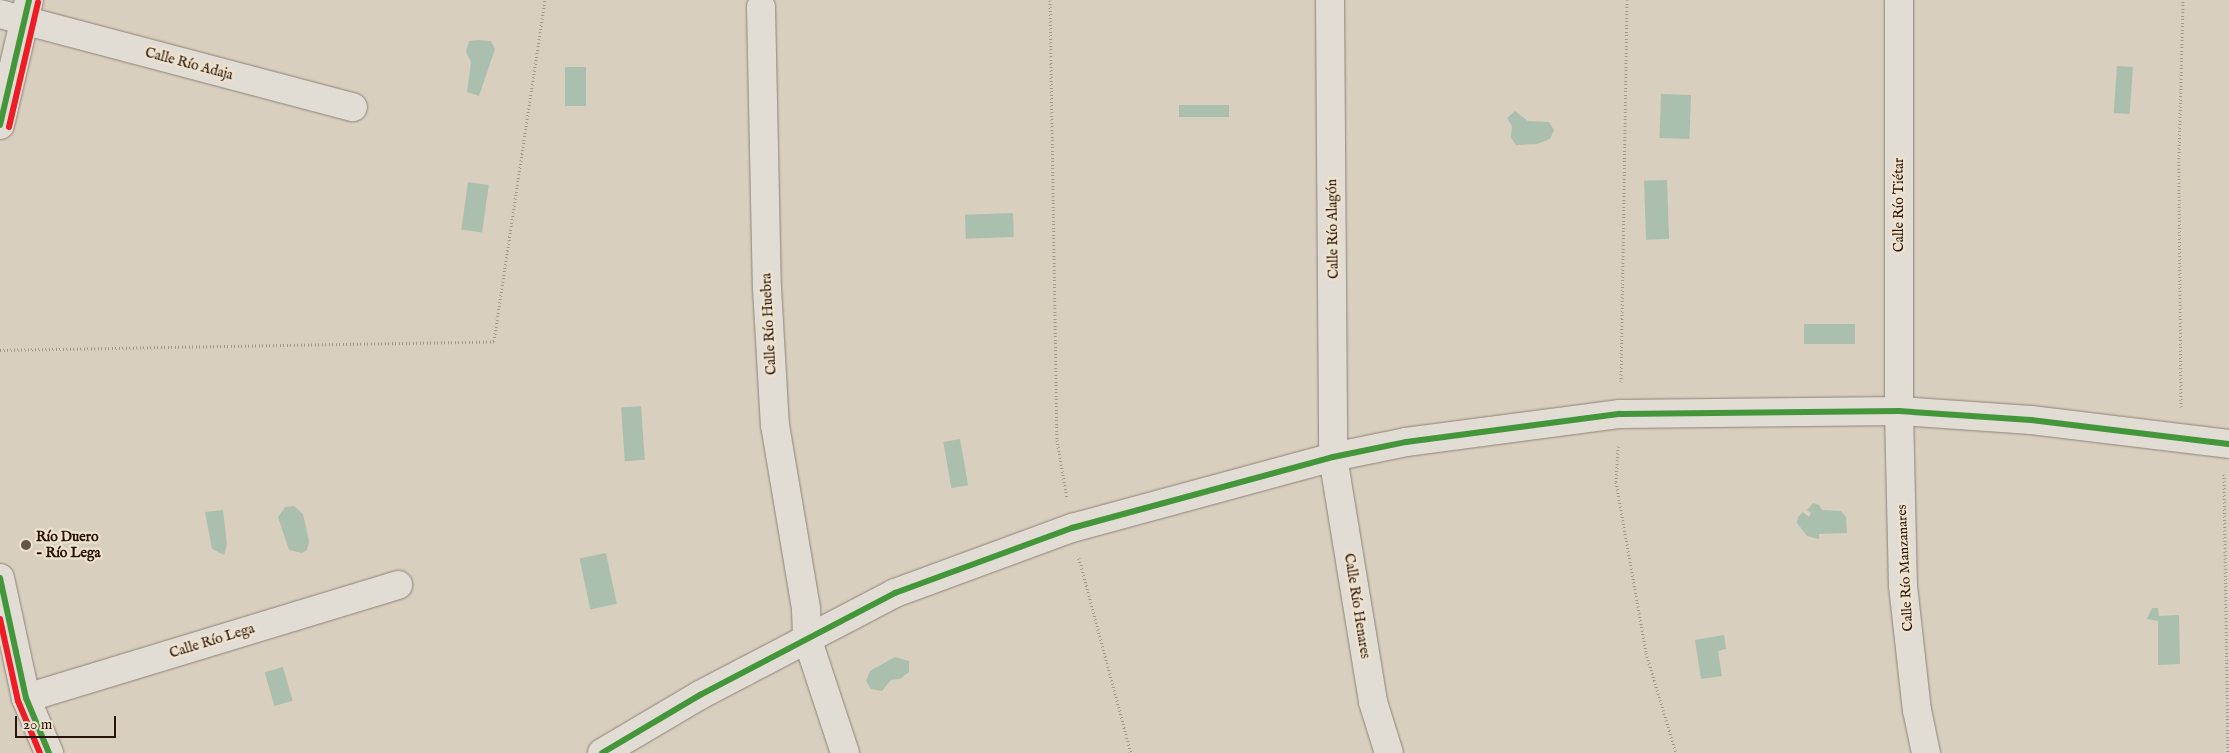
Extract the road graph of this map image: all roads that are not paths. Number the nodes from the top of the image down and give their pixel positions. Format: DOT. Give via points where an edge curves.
graph roads {
  1 [pos="1330,0"];
  2 [pos="1899,0"];
  3 [pos="761,7"];
  4 [pos="18,11"];
  5 [pos="353,107"];
  6 [pos="0,126"];
  7 [pos="1899,411"];
  8 [pos="2226,444"];
  9 [pos="1333,457"];
  10 [pos="0,578"];
  11 [pos="398,586"];
  12 [pos="807,638"];
  13 [pos="26,698"];
  14 [pos="48,753"];
  15 [pos="602,753"];
  16 [pos="845,753"];
  17 [pos="1390,753"];
  18 [pos="1926,753"];
  1 -- 9 [label="street, Calle Río Alagón"];
  2 -- 7 [label="street, Calle Río Tiétar"];
  3 -- 12 [label="street, Calle Río Huebra" via="767,288 775,425 806,609"];
  4 -- 5 [label="street, Calle Río Adaja"];
  4 -- 6 [label="street"];
  7 -- 8 [label="street" via="2031,420"];
  7 -- 9 [label="street" via="1620,414 1406,442"];
  7 -- 18 [label="street, Calle Río Manzanares" via="1903,586 1917,710"];
  9 -- 12 [label="street" via="1072,528 895,593"];
  9 -- 17 [label="street, Calle Río Henares" via="1373,702"];
  10 -- 13 [label="street"];
  11 -- 13 [label="street, Calle Río Lega"];
  12 -- 15 [label="street" via="700,695"];
  12 -- 16 [label="street, Calle Río Huebra"];
  13 -- 14 [label="street"];
}
